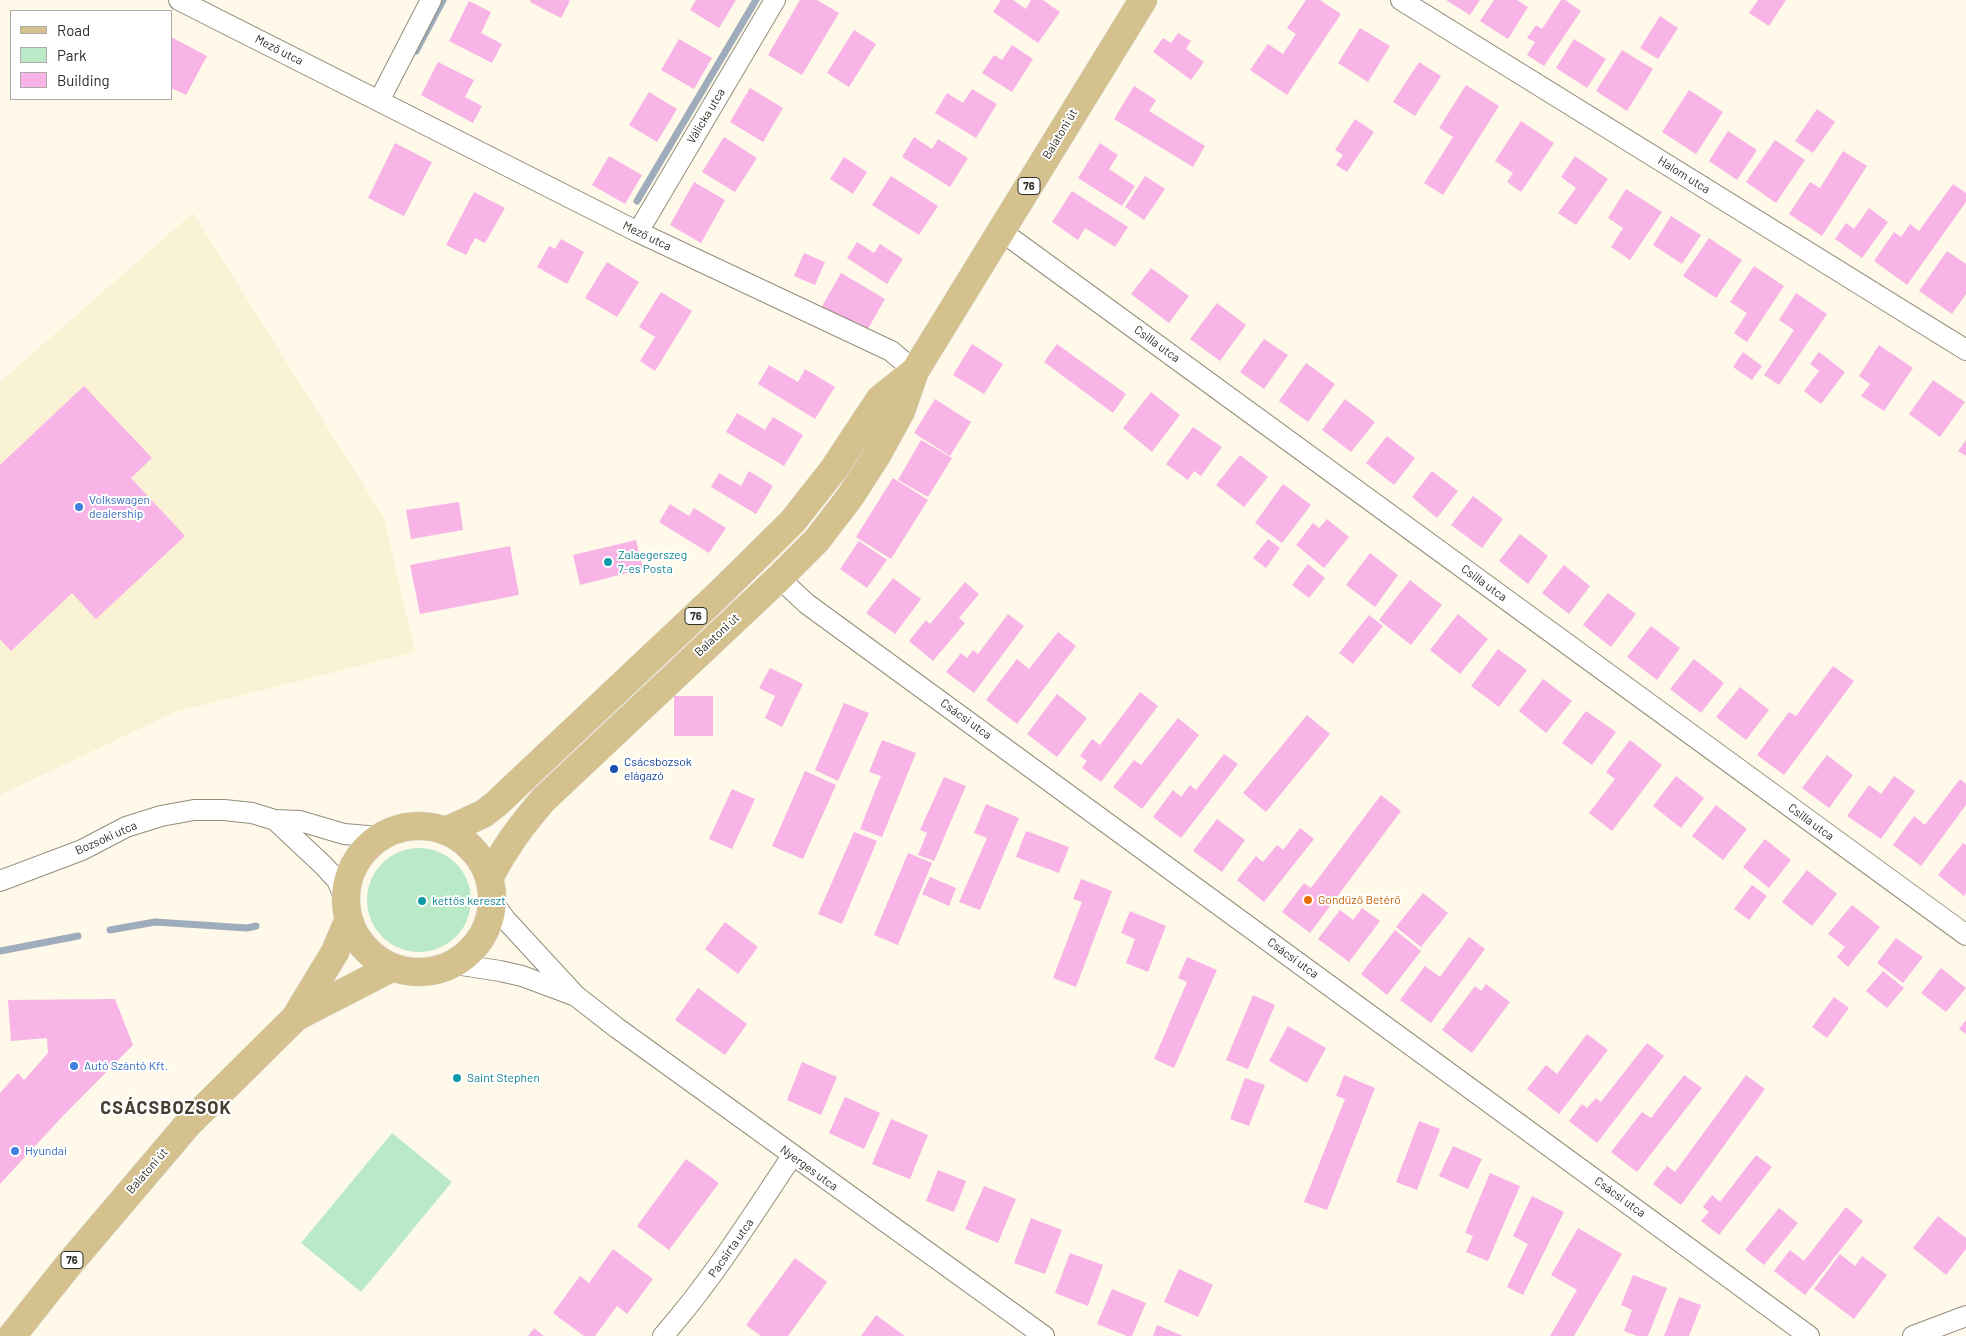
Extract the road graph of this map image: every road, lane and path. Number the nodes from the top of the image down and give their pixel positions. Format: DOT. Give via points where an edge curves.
graph roads {
  1 [pos="179,0"];
  2 [pos="431,0"];
  3 [pos="775,0"];
  4 [pos="1142,0"];
  5 [pos="1401,0"];
  6 [pos="379,101"];
  7 [pos="1002,231"];
  8 [pos="638,232"];
  9 [pos="1966,350"];
  10 [pos="915,371"];
  11 [pos="779,578"];
  12 [pos="275,820"];
  13 [pos="446,831"];
  14 [pos="379,838"];
  15 [pos="0,881"];
  16 [pos="491,890"];
  17 [pos="346,910"];
  18 [pos="1966,935"];
  19 [pos="455,964"];
  20 [pos="391,968"];
  21 [pos="576,996"];
  22 [pos="295,1018"];
  23 [pos="792,1156"];
  24 [pos="1966,1316"];
  25 [pos="12,1336"];
  26 [pos="663,1336"];
  27 [pos="1044,1336"];
  28 [pos="1809,1336"];
  29 [pos="1913,1336"];
  1 -- 6 [label="street, Mező utca"];
  2 -- 6 [label="street"];
  3 -- 8 [label="street, Válicka utca"];
  4 -- 7 [label="main road, Balatoni út / 76"];
  5 -- 9 [label="street, Halom utca"];
  6 -- 8 [label="street, Mező utca"];
  7 -- 10 [label="main road, Balatoni út / 76"];
  7 -- 18 [label="street, Csilla utca"];
  8 -- 10 [label="street, Mező utca" via="891,351"];
  10 -- 11 [label="main road, Balatoni út / 76" via="901,410 856,488 817,540"];
  10 -- 13 [label="main road, Balatoni út / 76" via="880,399 833,470 773,541 496,804"];
  11 -- 16 [label="main road, Balatoni út / 76" via="543,800 503,850"];
  11 -- 28 [label="street, Csácsi utca" via="807,604"];
  12 -- 14 [label="street, Bozsoki utca" via="300,821 344,834"];
  12 -- 15 [label="street, Bozsoki utca" via="224,810 194,810 161,816 126,827 82,850"];
  12 -- 17 [label="street, Bozsoki utca" via="337,880"];
  13 -- 14 [label="main road, 76" via="428,826 408,826"];
  13 -- 16 [label="main road, 76" via="461,838 483,862"];
  14 -- 17 [label="main road, 76" via="358,857 348,877"];
  16 -- 19 [label="main road, 76" via="487,927 474,948"];
  16 -- 21 [label="street, Nyerges utca" via="511,925"];
  17 -- 20 [label="main road, 76" via="357,941 372,957"];
  17 -- 22 [label="main road, Balatoni út / 76" via="336,952"];
  19 -- 20 [label="main road, 76" via="434,972 412,973"];
  19 -- 21 [label="street, Nyerges utca" via="522,976"];
  20 -- 22 [label="main road, Balatoni út / 76"];
  21 -- 23 [label="street, Nyerges utca"];
  22 -- 25 [label="main road, Balatoni út / 76" via="188,1124"];
  23 -- 26 [label="street, Pacsirta utca" via="736,1242"];
  23 -- 27 [label="street, Nyerges utca"];
  24 -- 29 [label="street"];
}
